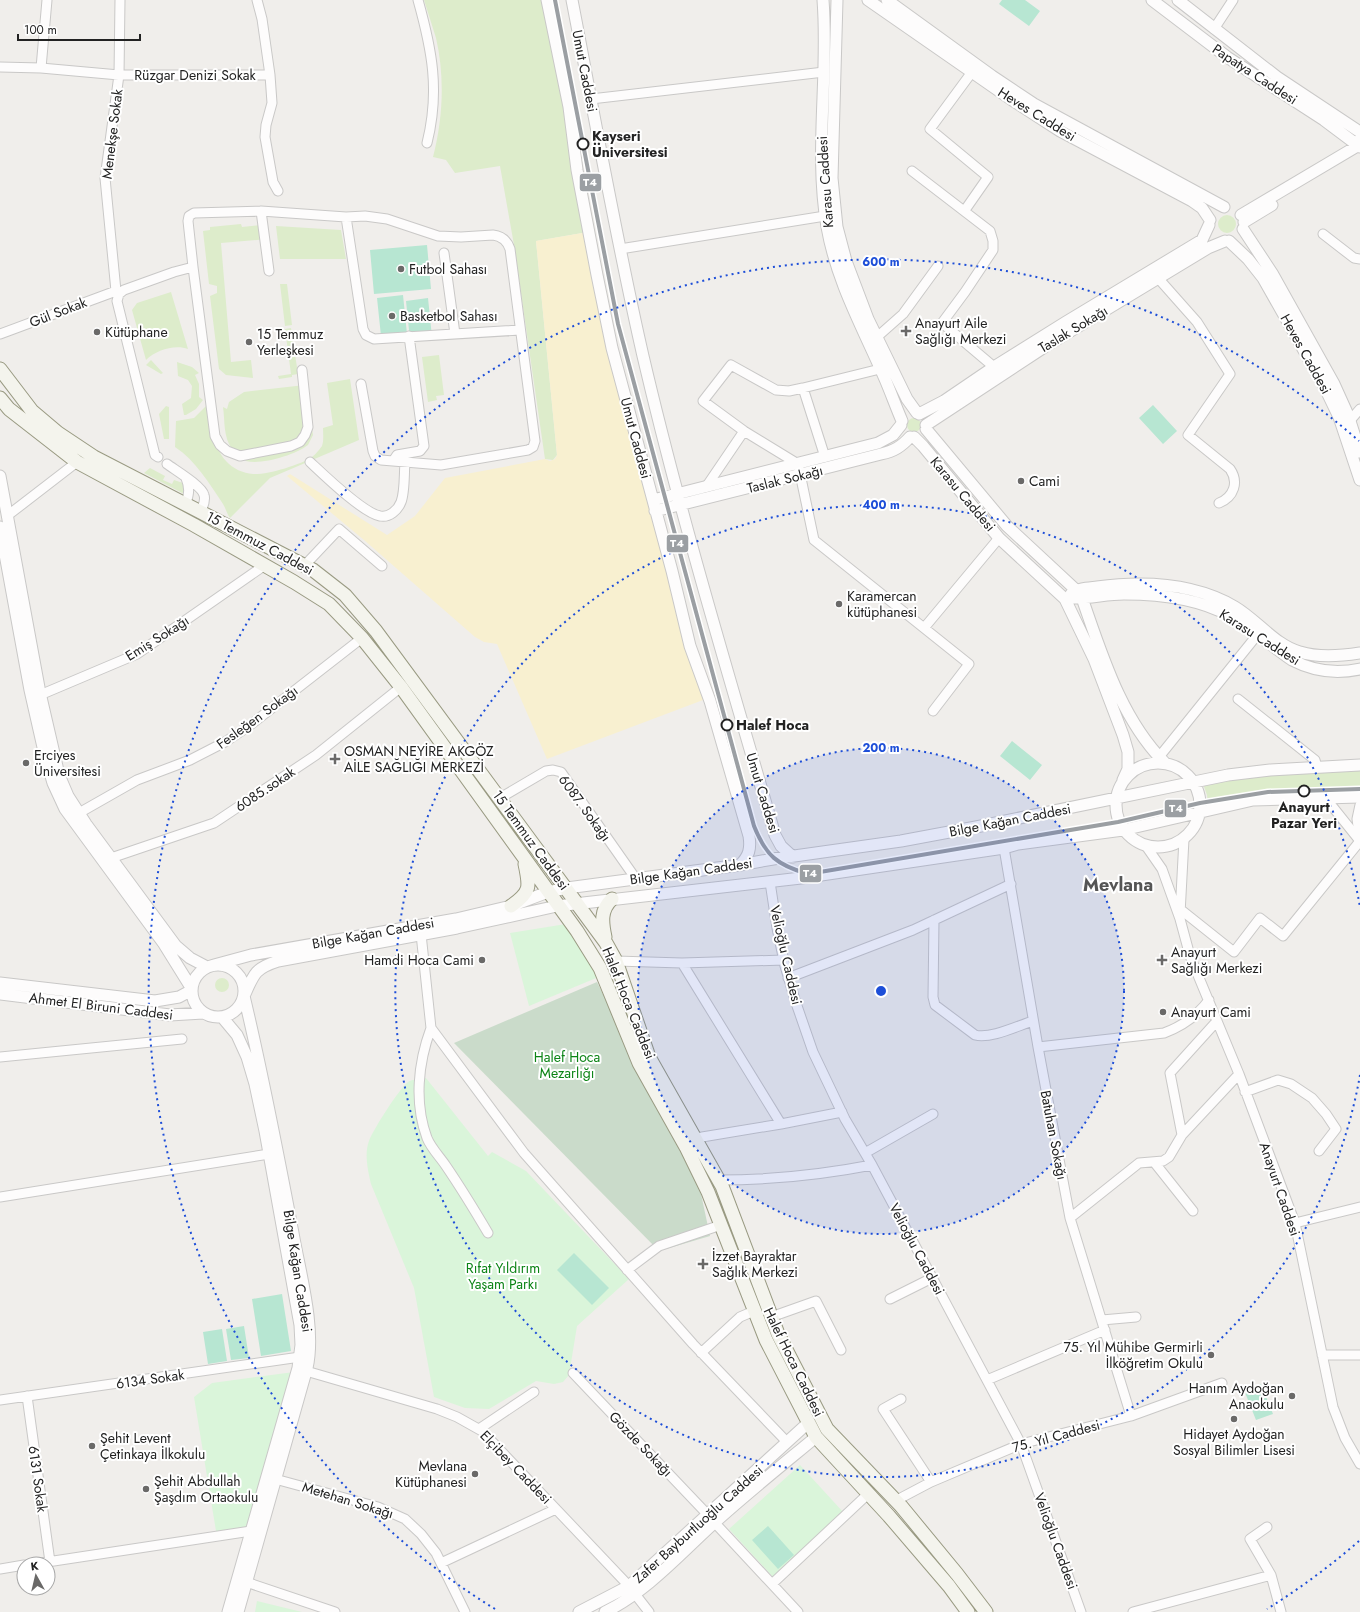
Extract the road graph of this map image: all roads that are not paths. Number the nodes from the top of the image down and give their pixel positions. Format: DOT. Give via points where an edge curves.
graph roads {
  1 [pos="47,0"];
  2 [pos="120,0"];
  3 [pos="256,0"];
  4 [pos="418,0"];
  5 [pos="547,0"];
  6 [pos="572,0"];
  7 [pos="823,0"];
  8 [pos="837,0"];
  9 [pos="868,0"];
  10 [pos="887,0"];
  11 [pos="1152,0"];
  12 [pos="1178,0"];
  13 [pos="1233,0"];
  14 [pos="1214,29"];
  15 [pos="0,67"];
  16 [pos="41,68"];
  17 [pos="824,72"];
  18 [pos="972,72"];
  19 [pos="119,75"];
  20 [pos="270,75"];
  21 [pos="591,99"];
  22 [pos="1360,132"];
  23 [pos="427,142"];
  24 [pos="1360,146"];
  25 [pos="912,170"];
  26 [pos="278,190"];
  27 [pos="1224,207"];
  28 [pos="965,210"];
  29 [pos="261,211"];
  30 [pos="825,216"];
  31 [pos="346,217"];
  32 [pos="1210,222"];
  33 [pos="1243,222"];
  34 [pos="1323,234"];
  35 [pos="1227,241"];
  36 [pos="620,249"];
  37 [pos="444,253"];
  38 [pos="1360,259"];
  39 [pos="938,266"];
  40 [pos="192,267"];
  41 [pos="269,271"];
  42 [pos="1158,278"];
  43 [pos="116,291"];
  44 [pos="520,330"];
  45 [pos="0,334"];
  46 [pos="455,334"];
  47 [pos="409,336"];
  48 [pos="877,337"];
  49 [pos="994,367"];
  50 [pos="0,368"];
  51 [pos="880,369"];
  52 [pos="302,370"];
  53 [pos="12,384"];
  54 [pos="361,384"];
  55 [pos="803,388"];
  56 [pos="1,402"];
  57 [pos="1360,409"];
  58 [pos="918,414"];
  59 [pos="902,423"];
  60 [pos="1347,424"];
  61 [pos="926,427"];
  62 [pos="744,431"];
  63 [pos="912,437"];
  64 [pos="1360,452"];
  65 [pos="158,457"];
  66 [pos="825,457"];
  67 [pos="393,461"];
  68 [pos="77,462"];
  69 [pos="310,462"];
  70 [pos="405,462"];
  71 [pos="167,464"];
  72 [pos="798,464"];
  73 [pos="800,475"];
  74 [pos="0,476"];
  75 [pos="186,478"];
  76 [pos="1360,480"];
  77 [pos="706,487"];
  78 [pos="677,494"];
  79 [pos="186,503"];
  80 [pos="1219,503"];
  81 [pos="680,505"];
  82 [pos="654,506"];
  83 [pos="201,511"];
  84 [pos="7,516"];
  85 [pos="179,516"];
  86 [pos="194,525"];
  87 [pos="0,527"];
  88 [pos="999,538"];
  89 [pos="265,565"];
  90 [pos="305,566"];
  91 [pos="382,566"];
  92 [pos="1079,594"];
  93 [pos="1065,599"];
  94 [pos="924,628"];
  95 [pos="1260,632"];
  96 [pos="362,638"];
  97 [pos="1360,653"];
  98 [pos="1360,669"];
  99 [pos="401,687"];
  100 [pos="40,695"];
  101 [pos="1238,699"];
  102 [pos="933,711"];
  103 [pos="1162,760"];
  104 [pos="1360,765"];
  105 [pos="1317,767"];
  106 [pos="1123,780"];
  107 [pos="1194,782"];
  108 [pos="1360,797"];
  109 [pos="500,798"];
  110 [pos="1116,798"];
  111 [pos="1321,798"];
  112 [pos="1360,805"];
  113 [pos="1199,812"];
  114 [pos="79,813"];
  115 [pos="1123,830"];
  116 [pos="1184,839"];
  117 [pos="1360,841"];
  118 [pos="1146,846"];
  119 [pos="1004,848"];
  120 [pos="793,856"];
  121 [pos="111,858"];
  122 [pos="524,858"];
  123 [pos="740,865"];
  124 [pos="636,879"];
  125 [pos="770,882"];
  126 [pos="1011,884"];
  127 [pos="567,888"];
  128 [pos="548,892"];
  129 [pos="612,899"];
  130 [pos="578,903"];
  131 [pos="511,906"];
  132 [pos="557,906"];
  133 [pos="1180,908"];
  134 [pos="1180,919"];
  135 [pos="934,920"];
  136 [pos="422,934"];
  137 [pos="606,943"];
  138 [pos="784,960"];
  139 [pos="616,961"];
  140 [pos="682,963"];
  141 [pos="211,966"];
  142 [pos="788,978"];
  143 [pos="0,983"];
  144 [pos="192,989"];
  145 [pos="0,994"];
  146 [pos="244,995"];
  147 [pos="1209,1000"];
  148 [pos="203,1013"];
  149 [pos="222,1018"];
  150 [pos="1217,1020"];
  151 [pos="1033,1021"];
  152 [pos="431,1028"];
  153 [pos="182,1039"];
  154 [pos="1038,1047"];
  155 [pos="0,1057"];
  156 [pos="1239,1074"];
  157 [pos="1245,1092"];
  158 [pos="842,1112"];
  159 [pos="933,1114"];
  160 [pos="781,1124"];
  161 [pos="1182,1135"];
  162 [pos="696,1138"];
  163 [pos="1319,1151"];
  164 [pos="865,1153"];
  165 [pos="269,1154"];
  166 [pos="1154,1162"];
  167 [pos="872,1164"];
  168 [pos="718,1180"];
  169 [pos="0,1196"];
  170 [pos="1360,1206"];
  171 [pos="1193,1211"];
  172 [pos="1070,1218"];
  173 [pos="1295,1223"];
  174 [pos="721,1225"];
  175 [pos="488,1233"];
  176 [pos="627,1270"];
  177 [pos="932,1278"];
  178 [pos="890,1299"];
  179 [pos="754,1311"];
  180 [pos="771,1317"];
  181 [pos="1136,1317"];
  182 [pos="1102,1320"];
  183 [pos="1105,1330"];
  184 [pos="841,1350"];
  185 [pos="701,1353"];
  186 [pos="1322,1354"];
  187 [pos="1360,1354"];
  188 [pos="300,1357"];
  189 [pos="306,1371"];
  190 [pos="573,1373"];
  191 [pos="987,1380"];
  192 [pos="1222,1383"];
  193 [pos="534,1392"];
  194 [pos="27,1396"];
  195 [pos="901,1399"];
  196 [pos="0,1400"];
  197 [pos="1131,1416"];
  198 [pos="808,1423"];
  199 [pos="479,1429"];
  200 [pos="816,1437"];
  201 [pos="787,1442"];
  202 [pos="1021,1444"];
  203 [pos="1360,1464"];
  204 [pos="275,1479"];
  205 [pos="931,1482"];
  206 [pos="868,1494"];
  207 [pos="895,1500"];
  208 [pos="556,1509"];
  209 [pos="711,1519"];
  210 [pos="1267,1527"];
  211 [pos="251,1531"];
  212 [pos="49,1556"];
  213 [pos="56,1561"];
  214 [pos="441,1563"];
  215 [pos="16,1566"];
  216 [pos="0,1569"];
  217 [pos="1271,1575"];
  218 [pos="246,1582"];
  219 [pos="772,1584"];
  220 [pos="632,1590"];
  221 [pos="228,1612"];
  222 [pos="238,1612"];
  223 [pos="335,1612"];
  224 [pos="465,1612"];
  225 [pos="578,1612"];
  226 [pos="605,1612"];
  227 [pos="649,1612"];
  228 [pos="798,1612"];
  229 [pos="968,1612"];
  230 [pos="986,1612"];
  231 [pos="1081,1612"];
  232 [pos="1133,1612"];
  233 [pos="1281,1612"];
  1 -- 16 [label="street"];
  2 -- 19 [label="street, Menekşe Sokak"];
  3 -- 20 [label="street" via="262,19"];
  4 -- 23 [label="street" via="430,43 434,75 434,106"];
  5 -- 82 [label="street, Umut Caddesi" via="566,91 577,170 605,315"];
  6 -- 21 [label="street, Umut Caddesi"];
  7 -- 17 [label="street, Karasu Caddesi"];
  8 -- 48 [label="street, Karasu Caddesi" via="832,178 835,211 846,261 859,299"];
  9 -- 18 [label="street, Heves Caddesi"];
  10 -- 27 [label="street, Heves Caddesi" via="1034,104"];
  11 -- 24 [label="street, Papatya Caddesi" via="1228,57"];
  12 -- 14 [label="street, Papatya Caddesi"];
  13 -- 14 [label="street"];
  14 -- 22 [label="street, Papatya Caddesi" via="1277,78"];
  15 -- 16 [label="street, Rüzgar Denizi Sokak"];
  16 -- 19 [label="street, Rüzgar Denizi Sokak"];
  17 -- 21 [label="street"];
  17 -- 30 [label="street, Karasu Caddesi" via="821,145"];
  18 -- 28 [label="street" via="930,129 988,177"];
  18 -- 32 [label="street, Heves Caddesi" via="1060,131 1192,201 1202,208"];
  19 -- 20 [label="street, Rüzgar Denizi Sokak"];
  19 -- 43 [label="street, Menekşe Sokak" via="105,178"];
  20 -- 26 [label="street" via="272,103 265,137 273,182"];
  21 -- 36 [label="street, Umut Caddesi"];
  24 -- 33 [label="street"];
  25 -- 28 [label="street"];
  27 -- 32 [label="street" via="1215,212"];
  27 -- 33 [label="street" via="1234,208"];
  28 -- 49 [label="street" via="990,231 993,250 942,323"];
  29 -- 31 [label="street"];
  29 -- 40 [label="street" via="191,214 188,221"];
  29 -- 41 [label="street"];
  30 -- 36 [label="street"];
  30 -- 51 [label="street, Karasu Caddesi" via="844,291"];
  31 -- 44 [label="street" via="387,219 438,236 501,237 510,249"];
  31 -- 47 [label="street" via="364,333 374,338"];
  32 -- 35 [label="street" via="1212,234 1220,240"];
  32 -- 49 [label="street, Taslak Sokağı" via="1202,240"];
  33 -- 35 [label="street" via="1238,237"];
  33 -- 60 [label="street, Heves Caddesi" via="1334,384"];
  34 -- 38 [label="street" via="1354,258"];
  35 -- 42 [label="street, Taslak Sokağı" via="1208,248"];
  35 -- 60 [label="street, Heves Caddesi" via="1248,259 1263,278"];
  36 -- 78 [label="street, Umut Caddesi" via="643,357"];
  37 -- 46 [label="street"];
  39 -- 48 [label="street" via="903,314"];
  40 -- 52 [label="street" via="215,436 223,448 234,455 245,456 300,442 308,427"];
  40 -- 65 [label="street" via="124,290 117,301 155,455"];
  42 -- 61 [label="street, Taslak Sokağı" via="1046,346"];
  42 -- 80 [label="street" via="1197,322 1230,374 1188,435 1233,473 1234,490 1227,499"];
  43 -- 45 [label="street, Gül Sokak"];
  44 -- 46 [label="street"];
  44 -- 70 [label="street" via="535,441 533,447 440,465"];
  46 -- 47 [label="street"];
  47 -- 67 [label="street" via="424,446 420,451 397,455"];
  48 -- 58 [label="street, Karasu Caddesi" via="907,399"];
  49 -- 58 [label="street, Taslak Sokağı" via="944,402"];
  50 -- 53 [label="main road, 15 Temmuz Caddesi"];
  51 -- 55 [label="street"];
  51 -- 59 [label="street, Karasu Caddesi"];
  53 -- 56 [label="main road" via="10,396"];
  53 -- 79 [label="main road, 15 Temmuz Caddesi" via="32,411 58,433 94,457"];
  54 -- 67 [label="street" via="373,454 380,460"];
  55 -- 62 [label="street" via="776,390 731,365 704,401"];
  55 -- 66 [label="street"];
  56 -- 68 [label="main road, 15 Temmuz Caddesi"];
  57 -- 60 [label="street"];
  58 -- 59 [label="street" via="910,413"];
  58 -- 61 [label="street" via="924,418"];
  59 -- 63 [label="street" via="904,432"];
  59 -- 66 [label="street, Taslak Sokağı" via="893,436"];
  60 -- 64 [label="street, Heves Caddesi"];
  60 -- 76 [label="street, Heves Caddesi"];
  61 -- 63 [label="street" via="921,435"];
  61 -- 92 [label="street, Karasu Caddesi" via="1007,526"];
  62 -- 72 [label="street"];
  62 -- 77 [label="street"];
  63 -- 73 [label="street, Taslak Sokağı" via="893,451"];
  63 -- 88 [label="street, Karasu Caddesi" via="923,446"];
  66 -- 72 [label="street, Taslak Sokağı"];
  67 -- 70 [label="street"];
  68 -- 84 [label="street"];
  68 -- 85 [label="main road, 15 Temmuz Caddesi"];
  69 -- 70 [label="street" via="354,502 377,516 383,516 396,510 402,500"];
  71 -- 75 [label="street"];
  72 -- 73 [label="street"];
  72 -- 77 [label="street, Taslak Sokağı"];
  73 -- 81 [label="street, Taslak Sokağı"];
  73 -- 94 [label="street" via="814,540"];
  74 -- 84 [label="street"];
  75 -- 79 [label="street" via="189,486"];
  75 -- 83 [label="street" via="203,493"];
  77 -- 78 [label="street, Taslak Sokağı"];
  78 -- 81 [label="street, Umut Caddesi"];
  78 -- 82 [label="street, Taslak Sokağı"];
  79 -- 83 [label="main road, 15 Temmuz Caddesi"];
  79 -- 85 [label="main road"];
  81 -- 82 [label="street, Taslak Sokağı"];
  81 -- 120 [label="street, Umut Caddesi" via="775,835 781,846"];
  82 -- 123 [label="street, Umut Caddesi" via="690,646 710,702 748,831 751,846"];
  83 -- 86 [label="main road"];
  83 -- 90 [label="main road, 15 Temmuz Caddesi"];
  84 -- 100 [label="street"];
  85 -- 86 [label="main road, 15 Temmuz Caddesi"];
  86 -- 89 [label="main road, 15 Temmuz Caddesi"];
  87 -- 144 [label="street" via="30,690 53,783 65,809 164,944"];
  88 -- 93 [label="street, Karasu Caddesi"];
  88 -- 94 [label="street"];
  89 -- 96 [label="main road, 15 Temmuz Caddesi" via="329,604"];
  89 -- 100 [label="street, Emiş Sokağı" via="137,654"];
  90 -- 91 [label="street" via="339,529"];
  90 -- 109 [label="main road, 15 Temmuz Caddesi" via="345,595 376,631"];
  92 -- 93 [label="street"];
  92 -- 95 [label="street, Karasu Caddesi" via="1110,585 1148,585 1190,590 1226,602 1246,614"];
  92 -- 103 [label="street" via="1102,654 1137,730"];
  93 -- 106 [label="street" via="1097,665 1123,735 1128,752 1128,769"];
  94 -- 102 [label="street" via="969,664"];
  95 -- 97 [label="street, Karasu Caddesi" via="1298,652 1333,656"];
  95 -- 98 [label="street, Karasu Caddesi" via="1292,660 1316,670"];
  95 -- 103 [label="street"];
  96 -- 99 [label="main road, 15 Temmuz Caddesi"];
  96 -- 114 [label="street, Fesleğen Sokağı" via="225,742 190,760 137,780"];
  99 -- 121 [label="street, 6085.sokak" via="316,755 214,823"];
  99 -- 122 [label="main road, 15 Temmuz Caddesi"];
  100 -- 114 [label="street" via="59,775"];
  101 -- 105 [label="street" via="1315,760"];
  103 -- 106 [label="street" via="1143,765"];
  103 -- 107 [label="street" via="1181,769"];
  104 -- 105 [label="street, Bilge Kağan Caddesi"];
  105 -- 107 [label="street, Bilge Kağan Caddesi" via="1228,775"];
  106 -- 110 [label="street"];
  107 -- 110 [label="street, Bilge Kağan Caddesi"];
  107 -- 113 [label="street" via="1198,790"];
  108 -- 111 [label="street, Bilge Kağan Caddesi"];
  109 -- 124 [label="street, 6087. Sokağı" via="546,771 561,772"];
  109 -- 127 [label="main road, 15 Temmuz Caddesi"];
  110 -- 115 [label="street" via="1118,820"];
  110 -- 120 [label="street, Bilge Kağan Caddesi" via="901,841"];
  111 -- 113 [label="street, Bilge Kağan Caddesi" via="1253,800"];
  111 -- 117 [label="street" via="1332,806"];
  112 -- 117 [label="street" via="1357,819"];
  113 -- 115 [label="street, Bilge Kağan Caddesi"];
  113 -- 116 [label="street" via="1193,830"];
  114 -- 121 [label="street"];
  115 -- 118 [label="street" via="1134,841"];
  115 -- 119 [label="street, Bilge Kağan Caddesi"];
  116 -- 118 [label="street" via="1159,848"];
  116 -- 133 [label="street"];
  117 -- 133 [label="street" via="1283,936 1260,918 1234,952"];
  118 -- 134 [label="street" via="1162,869"];
  119 -- 125 [label="street, Bilge Kağan Caddesi"];
  119 -- 126 [label="street, Batuhan Sokağı"];
  120 -- 123 [label="street, Bilge Kağan Caddesi"];
  121 -- 141 [label="street" via="176,946 190,958"];
  122 -- 128 [label="main road, 15 Temmuz Caddesi"];
  122 -- 131 [label="main road" via="528,891"];
  123 -- 124 [label="street, Bilge Kağan Caddesi"];
  124 -- 127 [label="street, Bilge Kağan Caddesi"];
  125 -- 129 [label="street, Bilge Kağan Caddesi"];
  125 -- 138 [label="street, Velioğlu Caddesi"];
  126 -- 135 [label="street"];
  126 -- 151 [label="street, Batuhan Sokağı"];
  127 -- 128 [label="street, Bilge Kağan Caddesi"];
  127 -- 130 [label="main road, 15 Temmuz Caddesi"];
  128 -- 131 [label="street, Bilge Kağan Caddesi"];
  128 -- 132 [label="main road, 15 Temmuz Caddesi"];
  129 -- 130 [label="street, Bilge Kağan Caddesi"];
  129 -- 137 [label="main road" via="607,904 602,918"];
  130 -- 132 [label="street, Bilge Kağan Caddesi"];
  130 -- 137 [label="main road, Halef Hoca Caddesi"];
  131 -- 141 [label="street, Bilge Kağan Caddesi" via="456,919 251,955"];
  132 -- 136 [label="street, Bilge Kağan Caddesi"];
  132 -- 174 [label="main road, Halef Hoca Caddesi" via="577,931 600,968 639,1063 686,1146"];
  133 -- 134 [label="street"];
  134 -- 147 [label="street, Anayurt Caddesi" via="1190,956"];
  135 -- 142 [label="street"];
  135 -- 151 [label="street" via="932,997 935,1005 979,1036 988,1036"];
  136 -- 146 [label="street, Bilge Kağan Caddesi" via="270,964 253,975"];
  136 -- 152 [label="street"];
  137 -- 139 [label="main road, Halef Hoca Caddesi"];
  138 -- 140 [label="street"];
  138 -- 142 [label="street, Velioğlu Caddesi"];
  139 -- 140 [label="street"];
  139 -- 162 [label="main road, Halef Hoca Caddesi" via="649,1057"];
  140 -- 160 [label="street"];
  141 -- 144 [label="street" via="197,976"];
  141 -- 146 [label="street" via="228,967 239,974 245,987"];
  142 -- 158 [label="street, Velioğlu Caddesi" via="813,1052"];
  143 -- 144 [label="street, Ahmet El Biruni Caddesi" via="156,1001 179,997"];
  144 -- 148 [label="street" via="194,1002"];
  145 -- 148 [label="street, Ahmet El Biruni Caddesi" via="170,1015"];
  146 -- 149 [label="street" via="240,1007"];
  146 -- 189 [label="street, Bilge Kağan Caddesi" via="270,1113 307,1312 310,1347"];
  147 -- 150 [label="street, Anayurt Caddesi"];
  147 -- 154 [label="street" via="1192,1018 1164,1033"];
  148 -- 149 [label="street"];
  149 -- 165 [label="street, Bilge Kağan Caddesi" via="237,1035 247,1057"];
  150 -- 156 [label="street, Anayurt Caddesi"];
  150 -- 161 [label="street" via="1170,1073"];
  151 -- 154 [label="street, Batuhan Sokağı"];
  152 -- 175 [label="street" via="424,1050 419,1084 420,1108 425,1130 428,1140"];
  152 -- 176 [label="street" via="524,1153"];
  153 -- 155 [label="street"];
  154 -- 172 [label="street, Batuhan Sokağı"];
  156 -- 157 [label="street, Anayurt Caddesi"];
  156 -- 161 [label="street"];
  157 -- 163 [label="street" via="1278,1080 1305,1092 1336,1129"];
  157 -- 173 [label="street, Anayurt Caddesi"];
  158 -- 160 [label="street"];
  158 -- 164 [label="street, Velioğlu Caddesi"];
  159 -- 164 [label="street"];
  160 -- 162 [label="street"];
  161 -- 166 [label="street" via="1168,1157"];
  162 -- 168 [label="main road, Halef Hoca Caddesi"];
  164 -- 167 [label="street, Velioğlu Caddesi"];
  165 -- 169 [label="street"];
  165 -- 188 [label="street, Bilge Kağan Caddesi" via="300,1325"];
  166 -- 171 [label="street"];
  166 -- 172 [label="street" via="1139,1163"];
  167 -- 168 [label="street" via="802,1176"];
  167 -- 177 [label="street, Velioğlu Caddesi"];
  168 -- 180 [label="main road, Halef Hoca Caddesi"];
  170 -- 173 [label="street"];
  172 -- 182 [label="street, Batuhan Sokağı"];
  173 -- 186 [label="street, Anayurt Caddesi"];
  174 -- 176 [label="street" via="659,1246"];
  174 -- 179 [label="main road, Halef Hoca Caddesi"];
  176 -- 185 [label="street"];
  177 -- 178 [label="street"];
  177 -- 191 [label="street, Velioğlu Caddesi"];
  179 -- 185 [label="street" via="740,1317"];
  179 -- 198 [label="main road, Halef Hoca Caddesi"];
  180 -- 184 [label="street" via="816,1301"];
  180 -- 207 [label="main road, Halef Hoca Caddesi" via="827,1429"];
  181 -- 182 [label="street"];
  182 -- 183 [label="street, Batuhan Sokağı"];
  183 -- 191 [label="street"];
  183 -- 197 [label="street, Batuhan Sokağı"];
  185 -- 201 [label="street"];
  186 -- 187 [label="street"];
  186 -- 203 [label="street, Anayurt Caddesi" via="1333,1408 1345,1438"];
  188 -- 194 [label="street, 6134 Sokak"];
  188 -- 211 [label="street, Bilge Kağan Caddesi"];
  189 -- 199 [label="street, Elçibey Caddesi" via="437,1409"];
  189 -- 204 [label="street, Bilge Kağan Caddesi"];
  190 -- 209 [label="street, Gözde Sokağı"];
  191 -- 202 [label="street, Velioğlu Caddesi"];
  192 -- 197 [label="street, 75. Yıl Caddesi"];
  193 -- 199 [label="street"];
  194 -- 196 [label="street, 6134 Sokak"];
  194 -- 212 [label="street, 6131 Sokak"];
  195 -- 205 [label="street" via="883,1409"];
  197 -- 202 [label="street, 75. Yıl Caddesi"];
  198 -- 200 [label="main road, Halef Hoca Caddesi"];
  198 -- 201 [label="street, Zafer Bayburtluoğlu Caddesi"];
  199 -- 208 [label="street, Elçibey Caddesi"];
  200 -- 206 [label="main road, Halef Hoca Caddesi"];
  200 -- 209 [label="street, Zafer Bayburtluoğlu Caddesi" via="742,1498"];
  201 -- 209 [label="street, Zafer Bayburtluoğlu Caddesi"];
  202 -- 205 [label="street, 75. Yıl Caddesi"];
  202 -- 231 [label="street, Velioğlu Caddesi"];
  204 -- 214 [label="street, Metehan Sokağı" via="396,1514 421,1534"];
  204 -- 218 [label="street, Bilge Kağan Caddesi"];
  205 -- 207 [label="street, 75. Yıl Caddesi"];
  206 -- 219 [label="street"];
  206 -- 229 [label="main road, Halef Hoca Caddesi" via="949,1586"];
  207 -- 230 [label="main road, Halef Hoca Caddesi"];
  208 -- 214 [label="street"];
  208 -- 220 [label="street, Elçibey Caddesi"];
  209 -- 219 [label="street, Gözde Sokağı"];
  209 -- 220 [label="street, Zafer Bayburtluoğlu Caddesi"];
  210 -- 217 [label="street" via="1250,1539"];
  211 -- 213 [label="street"];
  211 -- 221 [label="street, Bilge Kağan Caddesi"];
  214 -- 224 [label="street, Metehan Sokağı"];
  215 -- 216 [label="street"];
  217 -- 232 [label="street"];
  217 -- 233 [label="street"];
  218 -- 222 [label="street, Bilge Kağan Caddesi"];
  218 -- 223 [label="street"];
  219 -- 228 [label="street, Gözde Sokağı"];
  220 -- 225 [label="street, Zafer Bayburtluoğlu Caddesi"];
  220 -- 226 [label="street, Zafer Bayburtluoğlu Caddesi"];
  220 -- 227 [label="street, Elçibey Caddesi"];
}
